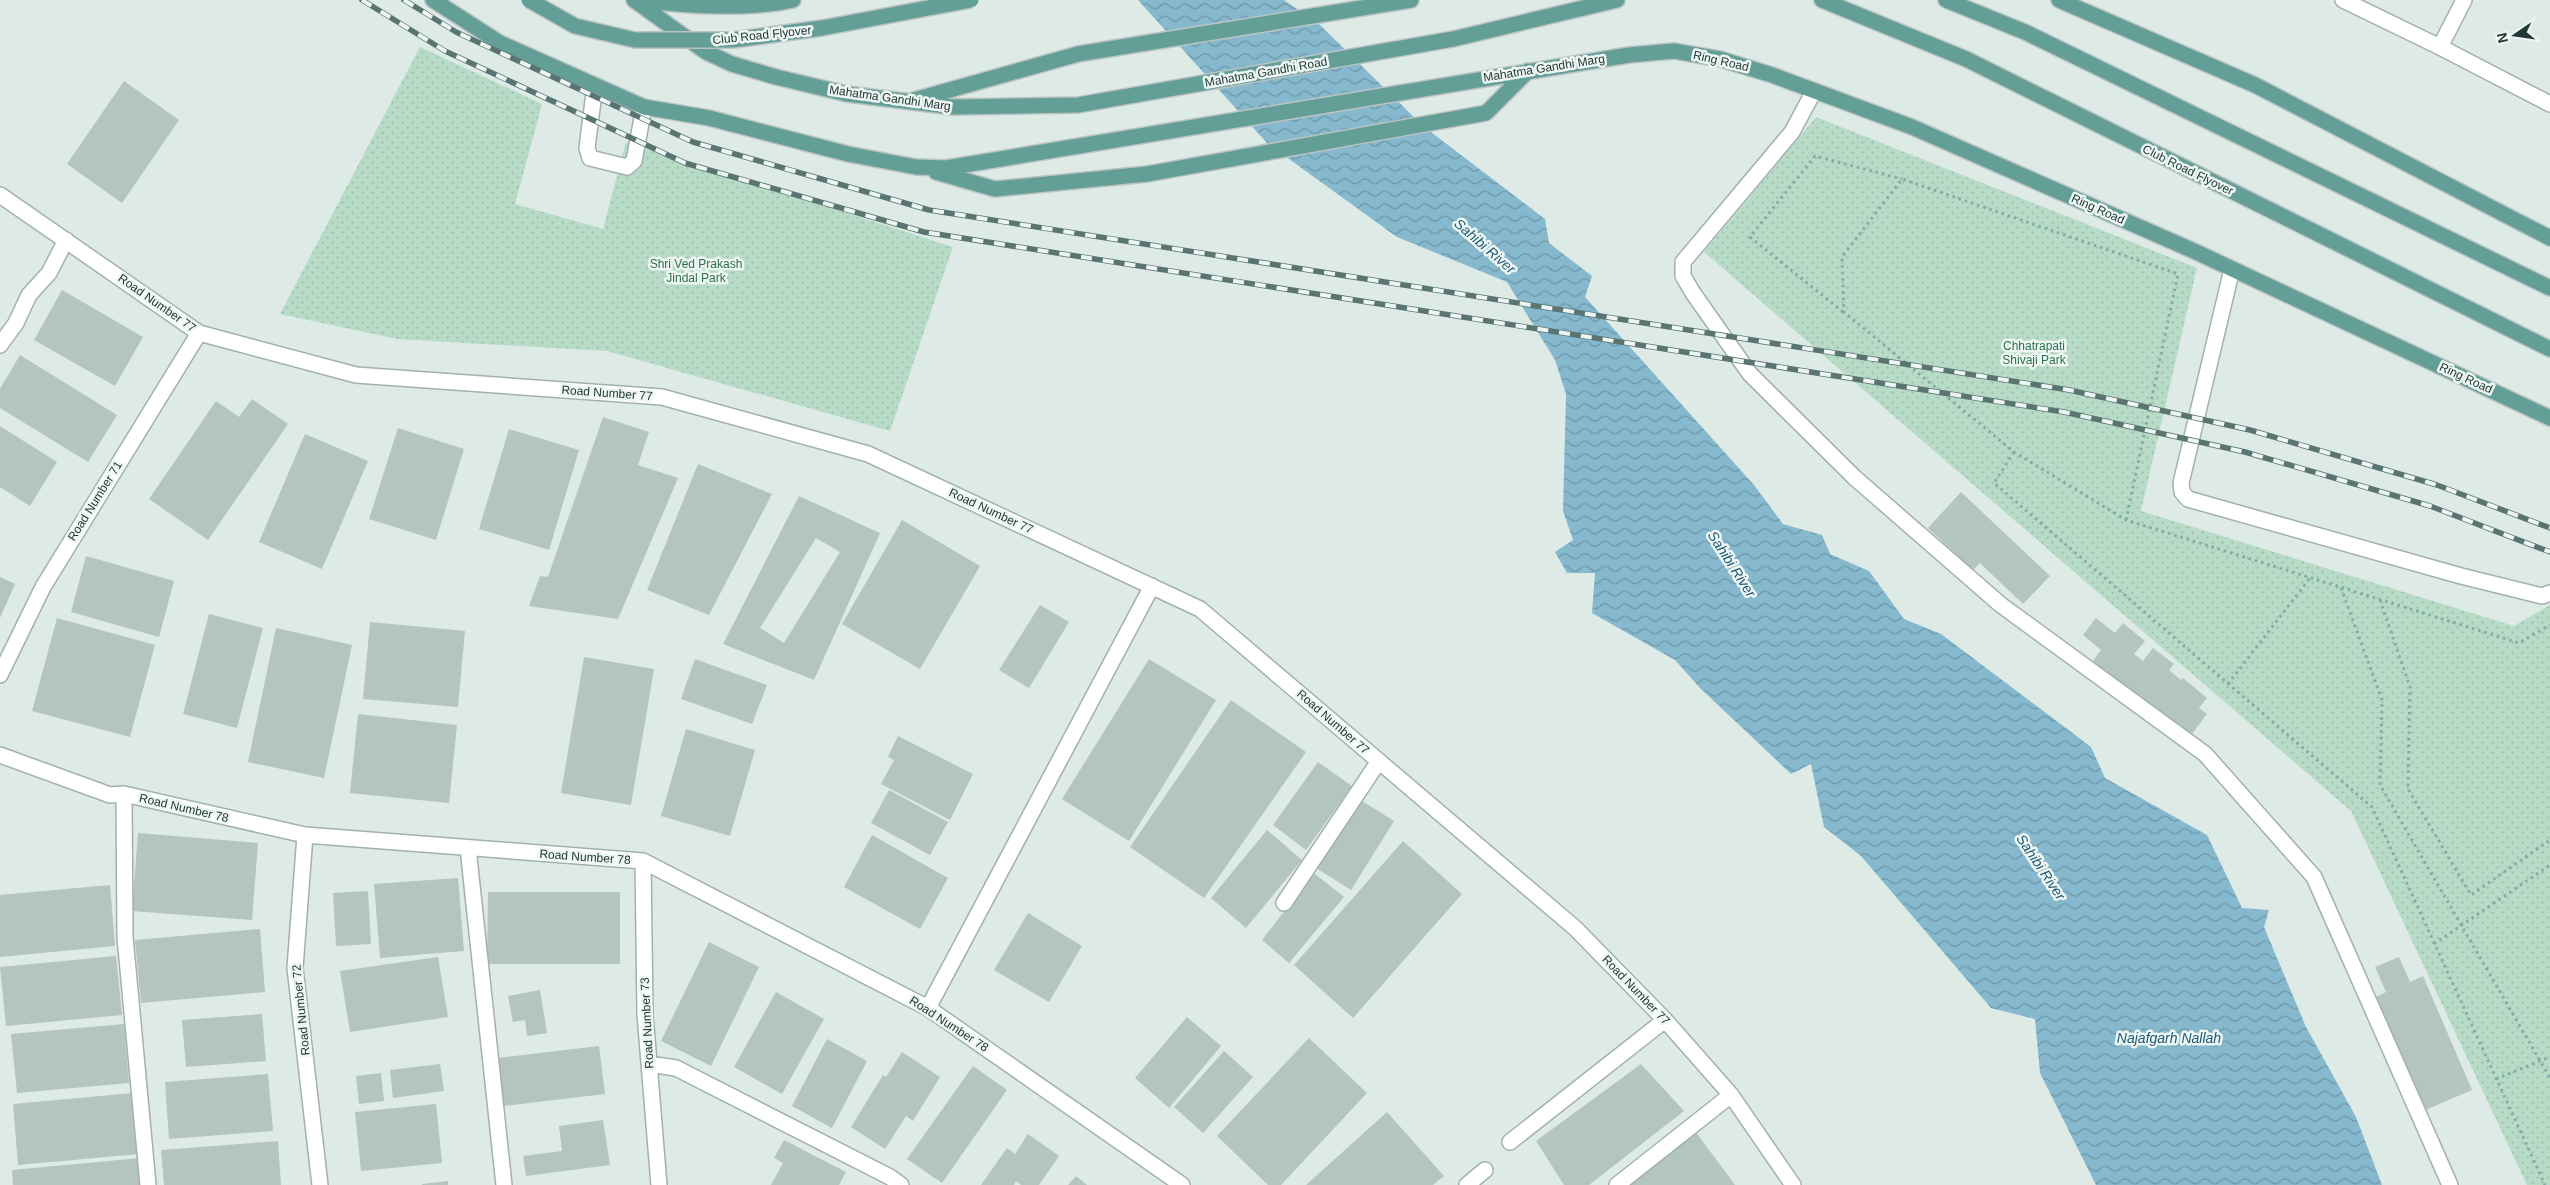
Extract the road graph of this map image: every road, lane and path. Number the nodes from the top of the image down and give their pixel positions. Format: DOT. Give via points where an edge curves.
graph roads {
  1 [pos="433,0"];
  2 [pos="529,0"];
  3 [pos="634,0"];
  4 [pos="641,0"];
  5 [pos="793,0"];
  6 [pos="971,0"];
  7 [pos="1411,0"];
  8 [pos="1618,0"];
  9 [pos="1822,0"];
  10 [pos="1946,0"];
  11 [pos="2343,0"];
  12 [pos="2464,0"];
  13 [pos="2060,1"];
  14 [pos="2440,47"];
  15 [pos="1629,55"];
  16 [pos="1528,71"];
  17 [pos="595,86"];
  18 [pos="1814,91"];
  19 [pos="908,102"];
  20 [pos="2550,104"];
  21 [pos="1078,105"];
  22 [pos="644,107"];
  23 [pos="916,166"];
  24 [pos="1902,179"];
  25 [pos="0,194"];
  26 [pos="2550,238"];
  27 [pos="66,240"];
  28 [pos="2232,269"];
  29 [pos="2550,288"];
  30 [pos="1844,312"];
  31 [pos="199,333"];
  32 [pos="0,345"];
  33 [pos="2550,349"];
  34 [pos="2550,418"];
  35 [pos="2014,452"];
  36 [pos="2126,520"];
  37 [pos="2310,578"];
  38 [pos="1152,586"];
  39 [pos="2340,587"];
  40 [pos="2550,593"];
  41 [pos="2379,600"];
  42 [pos="2550,625"];
  43 [pos="0,675"];
  44 [pos="2228,684"];
  45 [pos="0,755"];
  46 [pos="1379,761"];
  47 [pos="124,794"];
  48 [pos="305,835"];
  49 [pos="2550,840"];
  50 [pos="468,848"];
  51 [pos="644,861"];
  52 [pos="2550,864"];
  53 [pos="1284,903"];
  54 [pos="2461,926"];
  55 [pos="2434,944"];
  56 [pos="928,1008"];
  57 [pos="1665,1020"];
  58 [pos="2550,1057"];
  59 [pos="2540,1061"];
  60 [pos="649,1064"];
  61 [pos="2550,1078"];
  62 [pos="2496,1079"];
  63 [pos="1731,1095"];
  64 [pos="1510,1142"];
  65 [pos="1484,1170"];
  66 [pos="148,1185"];
  67 [pos="320,1185"];
  68 [pos="504,1185"];
  69 [pos="659,1185"];
  70 [pos="901,1185"];
  71 [pos="1182,1185"];
  72 [pos="1467,1185"];
  73 [pos="1617,1185"];
  74 [pos="1793,1185"];
  75 [pos="2450,1185"];
  76 [pos="2544,1185"];
  1 -- 17 [label="main road" via="500,43"];
  2 -- 6 [label="main road, Club Road Flyover, bridge" via="575,26 635,40 733,40 822,28"];
  3 -- 19 [label="main road, Mahatma Gandhi Marg" via="706,52 732,64 847,94"];
  4 -- 5 [label="main road" via="771,5"];
  7 -- 19 [label="main road" via="1078,54"];
  8 -- 21 [label="main road, Mahatma Gandhi Road" via="1454,39"];
  9 -- 33 [label="main road, Club Road Flyover" via="1966,60"];
  10 -- 29 [label="main road" via="2025,32"];
  11 -- 14 [label="street"];
  12 -- 14 [label="street"];
  13 -- 26 [label="main road" via="2255,86"];
  14 -- 20 [label="street"];
  15 -- 16 [label="main road, Mahatma Gandhi Marg"];
  15 -- 18 [label="main road, Ring Road" via="1674,51 1720,59"];
  16 -- 23 [label="main road, Mahatma Gandhi Marg" via="946,168"];
  16 -- 23 [label="main road" via="1486,113 1147,174 995,189"];
  17 -- 22 [label="main road"];
  17 -- 22 [label="street" via="588,148 590,158 597,161 627,167 634,161"];
  18 -- 28 [label="main road, Ring Road" via="1912,127"];
  18 -- 75 [label="street" via="1792,132 1683,262 1683,276 1750,374 1855,478 2001,605 2206,754 2314,877"];
  19 -- 21 [label="main road, Mahatma Gandhi Marg" via="953,107"];
  22 -- 23 [label="main road" via="709,118 848,154"];
  24 -- 30 [label="path" via="1842,257"];
  24 -- 30 [label="path" via="1815,156 1750,237"];
  24 -- 36 [label="path" via="2178,274"];
  25 -- 27 [label="street, Road Number 77"];
  27 -- 31 [label="street, Road Number 77"];
  27 -- 32 [label="street" via="49,273 29,295 16,323"];
  28 -- 34 [label="main road, Ring Road"];
  28 -- 40 [label="street" via="2181,483 2182,492 2188,499 2461,576 2542,596"];
  30 -- 35 [label="path"];
  31 -- 38 [label="street, Road Number 77" via="356,375 662,397 868,454"];
  31 -- 43 [label="street, Road Number 71" via="43,587"];
  35 -- 36 [label="path"];
  35 -- 44 [label="path" via="1994,483"];
  36 -- 37 [label="path"];
  37 -- 39 [label="path"];
  37 -- 44 [label="path"];
  38 -- 46 [label="street, Road Number 77" via="1200,609"];
  38 -- 56 [label="street"];
  39 -- 41 [label="path"];
  39 -- 54 [label="path" via="2382,700 2380,785"];
  41 -- 42 [label="path" via="2519,644"];
  41 -- 49 [label="path" via="2410,687 2408,789 2471,895"];
  44 -- 55 [label="path" via="2372,807"];
  45 -- 47 [label="street, Road Number 78" via="110,795"];
  46 -- 53 [label="street"];
  46 -- 57 [label="street, Road Number 77" via="1576,928"];
  47 -- 48 [label="street, Road Number 78"];
  47 -- 66 [label="street" via="125,937"];
  48 -- 50 [label="street, Road Number 78"];
  48 -- 67 [label="street, Road Number 72" via="295,968"];
  50 -- 51 [label="street, Road Number 78"];
  50 -- 68 [label="street"];
  51 -- 56 [label="street, Road Number 78"];
  51 -- 60 [label="street, Road Number 73" via="645,1014"];
  52 -- 54 [label="path"];
  54 -- 55 [label="path"];
  54 -- 59 [label="path"];
  55 -- 62 [label="path"];
  56 -- 71 [label="street, Road Number 78"];
  57 -- 63 [label="street, Road Number 77"];
  57 -- 64 [label="street"];
  58 -- 59 [label="path"];
  59 -- 61 [label="path"];
  59 -- 62 [label="path"];
  60 -- 69 [label="street, Road Number 73"];
  60 -- 70 [label="street" via="676,1068"];
  62 -- 76 [label="path"];
  63 -- 73 [label="street"];
  63 -- 74 [label="street, Road Number 77"];
  65 -- 72 [label="street"];
}
